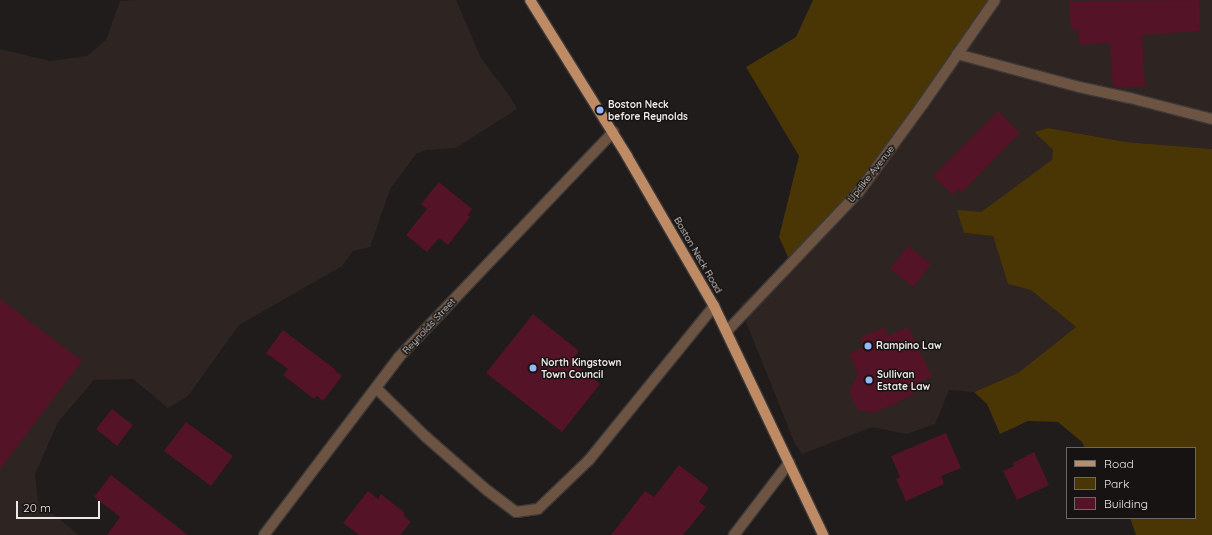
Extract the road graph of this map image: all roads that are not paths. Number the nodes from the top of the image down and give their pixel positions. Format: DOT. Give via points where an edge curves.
graph roads {
  1 [pos="530,0"];
  2 [pos="994,0"];
  3 [pos="958,54"];
  4 [pos="1212,119"];
  5 [pos="613,132"];
  6 [pos="714,306"];
  7 [pos="727,331"];
  8 [pos="376,388"];
  9 [pos="789,463"];
  10 [pos="264,535"];
  11 [pos="734,535"];
  12 [pos="824,535"];
  1 -- 5 [label="main road, Boston Neck Road"];
  2 -- 3 [label="street, Updike Avenue"];
  3 -- 4 [label="street"];
  3 -- 7 [label="street, Updike Avenue" via="858,193"];
  5 -- 6 [label="main road, Boston Neck Road"];
  5 -- 8 [label="street, Reynolds Street" via="399,357"];
  6 -- 7 [label="main road, Boston Neck Road"];
  6 -- 8 [label="street" via="589,460 538,509 516,512 426,437"];
  7 -- 9 [label="main road, Boston Neck Road"];
  8 -- 10 [label="street, Reynolds Street"];
  9 -- 11 [label="street"];
  9 -- 12 [label="main road, Boston Neck Road"];
}
